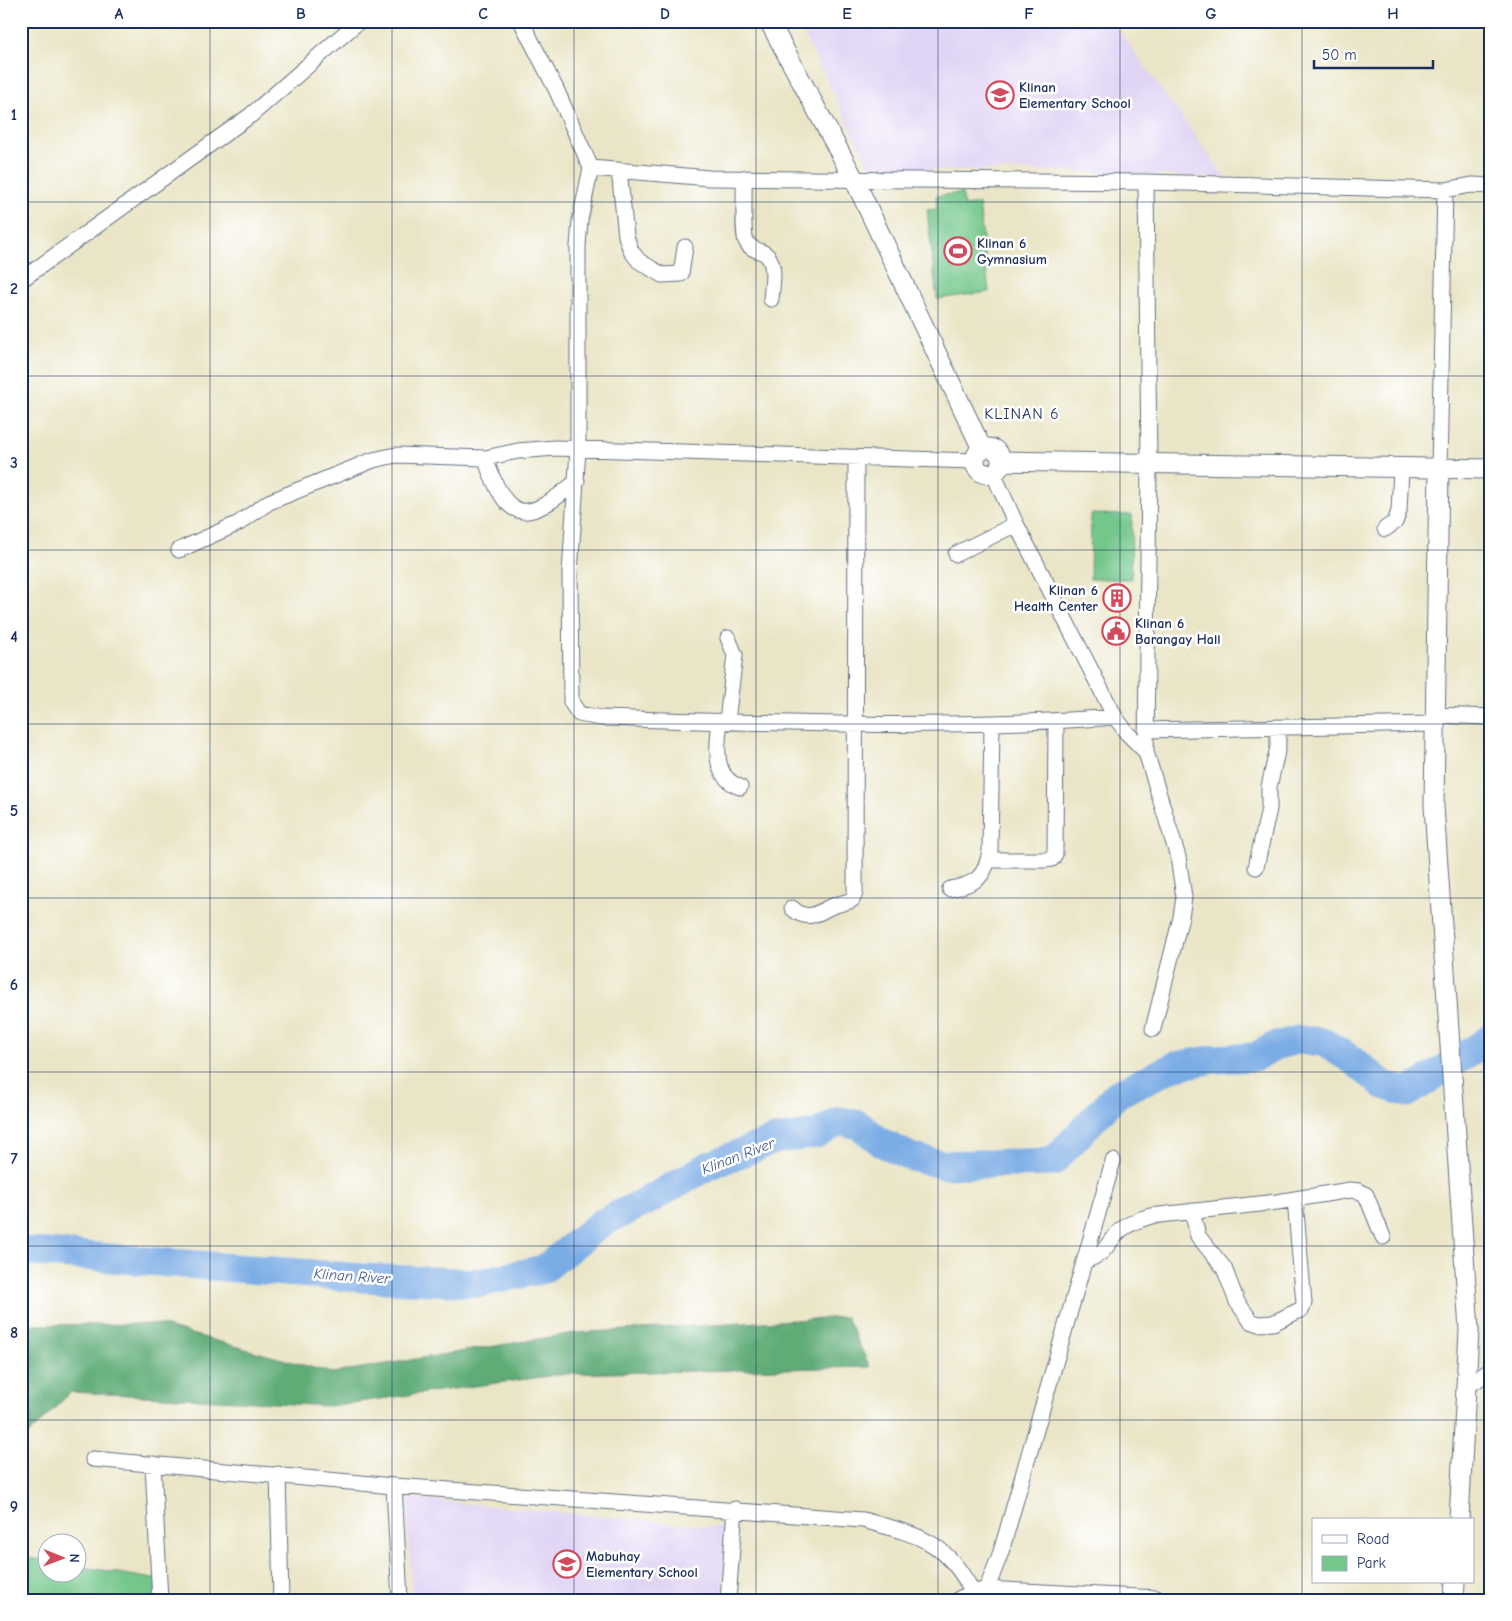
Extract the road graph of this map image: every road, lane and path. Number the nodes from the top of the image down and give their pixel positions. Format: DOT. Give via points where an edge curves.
graph roads {
  1 [pos="359,21"];
  2 [pos="520,21"];
  3 [pos="769,21"];
  4 [pos="591,168"];
  5 [pos="619,170"];
  6 [pos="1491,173"];
  7 [pos="744,178"];
  8 [pos="854,180"];
  9 [pos="1146,182"];
  10 [pos="1472,185"];
  11 [pos="1491,186"];
  12 [pos="1445,190"];
  13 [pos="685,246"];
  14 [pos="21,280"];
  15 [pos="771,299"];
  16 [pos="578,449"];
  17 [pos="978,455"];
  18 [pos="485,458"];
  19 [pos="856,458"];
  20 [pos="1148,464"];
  21 [pos="997,467"];
  22 [pos="1401,468"];
  23 [pos="1439,468"];
  24 [pos="1491,469"];
  25 [pos="577,481"];
  26 [pos="1016,524"];
  27 [pos="1385,529"];
  28 [pos="179,550"];
  29 [pos="956,554"];
  30 [pos="728,638"];
  31 [pos="1114,717"];
  32 [pos="1491,717"];
  33 [pos="1434,719"];
  34 [pos="723,721"];
  35 [pos="1056,721"];
  36 [pos="855,724"];
  37 [pos="992,725"];
  38 [pos="1278,727"];
  39 [pos="1147,730"];
  40 [pos="1146,752"];
  41 [pos="740,787"];
  42 [pos="989,860"];
  43 [pos="1256,867"];
  44 [pos="950,889"];
  45 [pos="792,908"];
  46 [pos="1153,1029"];
  47 [pos="1112,1161"];
  48 [pos="1295,1200"];
  49 [pos="1192,1211"];
  50 [pos="1383,1237"];
  51 [pos="1084,1262"];
  52 [pos="1491,1370"];
  53 [pos="1468,1386"];
  54 [pos="92,1459"];
  55 [pos="154,1464"];
  56 [pos="278,1474"];
  57 [pos="394,1486"];
  58 [pos="735,1509"];
  59 [pos="1459,1518"];
  60 [pos="1455,1584"];
  61 [pos="974,1595"];
  62 [pos="160,1600"];
  63 [pos="281,1600"];
  64 [pos="400,1600"];
  65 [pos="728,1600"];
  66 [pos="1157,1600"];
  67 [pos="1454,1600"];
  1 -- 14 [label="street" via="251,115"];
  2 -- 4 [label="street" via="556,89"];
  3 -- 8 [label="street"];
  4 -- 5 [label="street"];
  4 -- 16 [label="street" via="578,246"];
  5 -- 7 [label="street"];
  5 -- 13 [label="street" via="626,236 639,261 662,275 681,274"];
  6 -- 10 [label="street"];
  7 -- 8 [label="street"];
  7 -- 15 [label="street" via="745,237 750,247 768,255 772,268"];
  8 -- 9 [label="street"];
  8 -- 17 [label="street"];
  9 -- 12 [label="street"];
  9 -- 20 [label="street"];
  10 -- 11 [label="street"];
  10 -- 12 [label="street"];
  12 -- 23 [label="street"];
  16 -- 18 [label="street" via="535,449"];
  16 -- 19 [label="street"];
  16 -- 25 [label="street"];
  17 -- 19 [label="street"];
  17 -- 21 [label="street" via="995,450"];
  18 -- 25 [label="street" via="498,492 517,510 546,505"];
  18 -- 28 [label="street" via="396,455 373,460 269,502 239,523"];
  19 -- 36 [label="street"];
  20 -- 21 [label="street"];
  20 -- 22 [label="street"];
  20 -- 39 [label="street"];
  21 -- 26 [label="street"];
  22 -- 23 [label="street"];
  22 -- 27 [label="street" via="1399,511 1395,522"];
  23 -- 24 [label="street"];
  23 -- 33 [label="street"];
  25 -- 34 [label="street" via="570,574 571,702 575,709 584,716 602,718"];
  26 -- 29 [label="street"];
  26 -- 31 [label="street"];
  30 -- 34 [label="street" via="735,655"];
  31 -- 35 [label="street"];
  31 -- 40 [label="street"];
  32 -- 33 [label="street"];
  33 -- 38 [label="street"];
  33 -- 53 [label="street" via="1434,806 1469,1320"];
  34 -- 36 [label="street"];
  34 -- 41 [label="street" via="719,768 725,778"];
  35 -- 37 [label="street"];
  35 -- 42 [label="street" via="1055,854 1052,859 1045,860"];
  36 -- 37 [label="street"];
  36 -- 45 [label="street" via="852,900 814,916 805,916"];
  37 -- 42 [label="street"];
  38 -- 39 [label="street"];
  38 -- 43 [label="street" via="1269,809"];
  39 -- 40 [label="street"];
  40 -- 46 [label="street" via="1178,857 1184,897"];
  42 -- 44 [label="street" via="987,867 970,885"];
  47 -- 51 [label="street"];
  48 -- 49 [label="street"];
  48 -- 49 [label="street" via="1304,1303 1302,1309 1273,1323 1251,1321 1237,1302 1221,1263 1198,1236"];
  48 -- 50 [label="street" via="1359,1191 1366,1195"];
  49 -- 51 [label="street" via="1134,1221 1120,1230 1098,1256"];
  51 -- 61 [label="street" via="1001,1552"];
  52 -- 53 [label="street"];
  53 -- 59 [label="street"];
  54 -- 55 [label="street"];
  55 -- 56 [label="street"];
  55 -- 62 [label="street"];
  56 -- 57 [label="street"];
  56 -- 63 [label="street"];
  57 -- 58 [label="street"];
  57 -- 64 [label="street"];
  58 -- 61 [label="street" via="863,1520 913,1534 942,1549 957,1565"];
  58 -- 65 [label="street"];
  60 -- 67 [label="street"];
  61 -- 66 [label="street"];
}
